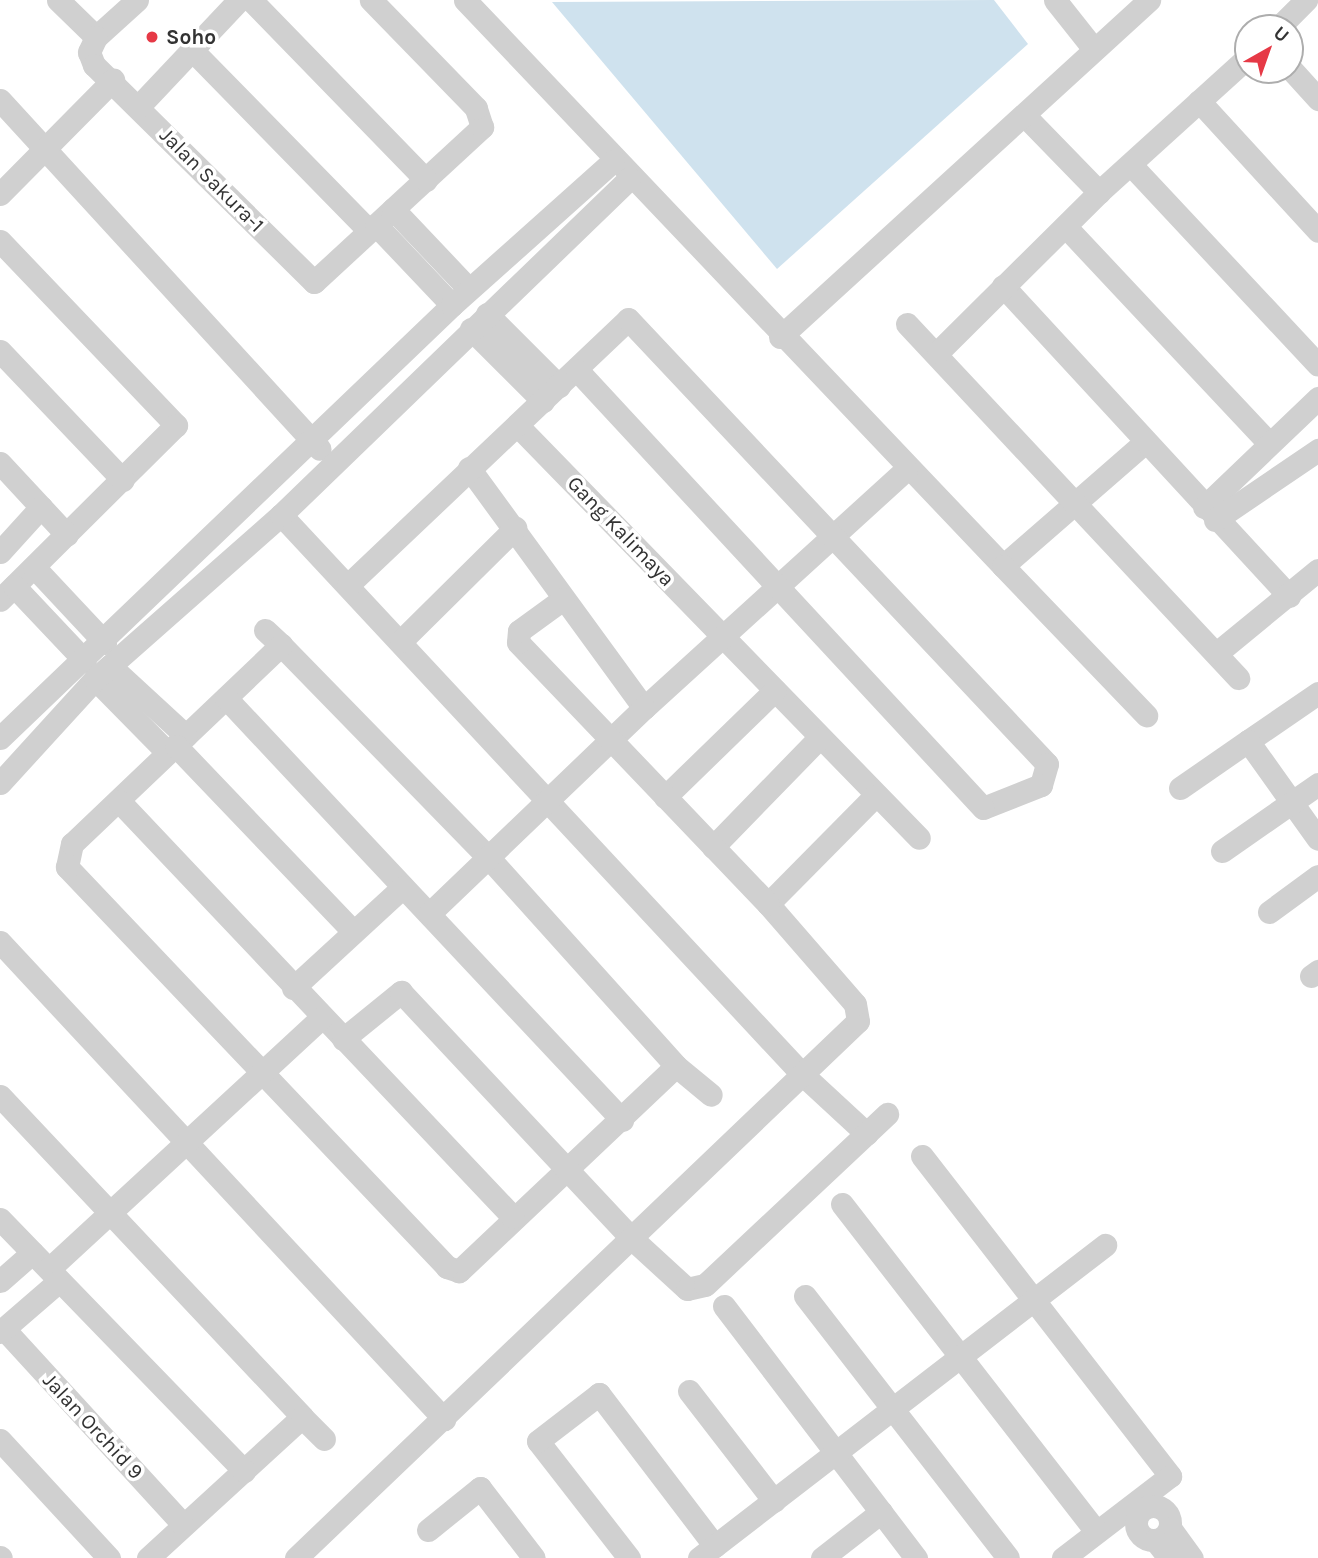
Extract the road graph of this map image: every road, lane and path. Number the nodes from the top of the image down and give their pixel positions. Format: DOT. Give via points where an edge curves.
graph roads {
  1 [pos="58,0"];
  2 [pos="137,0"];
  3 [pos="239,0"];
  4 [pos="251,0"];
  5 [pos="371,0"];
  6 [pos="464,0"];
  7 [pos="1055,0"];
  8 [pos="1149,0"];
  9 [pos="1306,0"];
  10 [pos="1292,14"];
  11 [pos="96,37"];
  12 [pos="1093,48"];
  13 [pos="194,52"];
  14 [pos="1234,70"];
  15 [pos="113,80"];
  16 [pos="1304,84"];
  17 [pos="1318,99"];
  18 [pos="0,100"];
  19 [pos="1199,102"];
  20 [pos="139,106"];
  21 [pos="1026,117"];
  22 [pos="46,150"];
  23 [pos="613,161"];
  24 [pos="1132,166"];
  25 [pos="629,179"];
  26 [pos="426,180"];
  27 [pos="1098,192"];
  28 [pos="0,194"];
  29 [pos="393,209"];
  30 [pos="1066,227"];
  31 [pos="372,228"];
  32 [pos="1318,231"];
  33 [pos="0,241"];
  34 [pos="1003,286"];
  35 [pos="469,289"];
  36 [pos="452,305"];
  37 [pos="479,321"];
  38 [pos="907,324"];
  39 [pos="780,337"];
  40 [pos="0,351"];
  41 [pos="938,352"];
  42 [pos="1318,365"];
  43 [pos="577,369"];
  44 [pos="551,394"];
  45 [pos="1318,398"];
  46 [pos="517,425"];
  47 [pos="311,440"];
  48 [pos="1145,442"];
  49 [pos="1269,443"];
  50 [pos="1318,450"];
  51 [pos="0,463"];
  52 [pos="334,463"];
  53 [pos="469,468"];
  54 [pos="906,470"];
  55 [pos="122,480"];
  56 [pos="1078,503"];
  57 [pos="41,507"];
  58 [pos="1210,514"];
  59 [pos="281,515"];
  60 [pos="515,528"];
  61 [pos="833,534"];
  62 [pos="67,535"];
  63 [pos="0,552"];
  64 [pos="1003,566"];
  65 [pos="34,567"];
  66 [pos="1318,570"];
  67 [pos="348,585"];
  68 [pos="776,585"];
  69 [pos="7,593"];
  70 [pos="1289,596"];
  71 [pos="563,599"];
  72 [pos="726,636"];
  73 [pos="401,641"];
  74 [pos="105,643"];
  75 [pos="1219,652"];
  76 [pos="97,669"];
  77 [pos="1238,678"];
  78 [pos="775,690"];
  79 [pos="1318,693"];
  80 [pos="226,698"];
  81 [pos="644,708"];
  82 [pos="1146,715"];
  83 [pos="0,738"];
  84 [pos="819,738"];
  85 [pos="1248,741"];
  86 [pos="607,742"];
  87 [pos="176,745"];
  88 [pos="0,783"];
  89 [pos="1318,784"];
  90 [pos="1180,788"];
  91 [pos="875,796"];
  92 [pos="666,797"];
  93 [pos="549,801"];
  94 [pos="119,802"];
  95 [pos="1292,803"];
  96 [pos="919,838"];
  97 [pos="1318,839"];
  98 [pos="713,847"];
  99 [pos="1222,851"];
  100 [pos="488,857"];
  101 [pos="1318,876"];
  102 [pos="403,887"];
  103 [pos="768,904"];
  104 [pos="1269,912"];
  105 [pos="430,913"];
  106 [pos="353,932"];
  107 [pos="0,942"];
  108 [pos="293,988"];
  109 [pos="321,1018"];
  110 [pos="343,1039"];
  111 [pos="676,1066"];
  112 [pos="262,1070"];
  113 [pos="802,1074"];
  114 [pos="711,1095"];
  115 [pos="0,1096"];
  116 [pos="887,1114"];
  117 [pos="622,1120"];
  118 [pos="867,1134"];
  119 [pos="184,1143"];
  120 [pos="922,1156"];
  121 [pos="570,1168"];
  122 [pos="842,1204"];
  123 [pos="107,1213"];
  124 [pos="513,1217"];
  125 [pos="0,1219"];
  126 [pos="628,1235"];
  127 [pos="1105,1245"];
  128 [pos="32,1253"];
  129 [pos="54,1275"];
  130 [pos="0,1281"];
  131 [pos="805,1296"];
  132 [pos="1034,1300"];
  133 [pos="724,1306"];
  134 [pos="2,1330"];
  135 [pos="961,1357"];
  136 [pos="689,1391"];
  137 [pos="892,1409"];
  138 [pos="302,1417"];
  139 [pos="444,1419"];
  140 [pos="324,1439"];
  141 [pos="0,1440"];
  142 [pos="836,1452"];
  143 [pos="243,1471"];
  144 [pos="1156,1496"];
  145 [pos="774,1501"];
  146 [pos="881,1511"];
  147 [pos="1129,1515"];
  148 [pos="182,1523"];
  149 [pos="428,1530"];
  150 [pos="1096,1532"];
  151 [pos="1165,1542"];
  152 [pos="707,1552"];
  153 [pos="109,1558"];
  154 [pos="148,1558"];
  155 [pos="296,1558"];
  156 [pos="534,1558"];
  157 [pos="629,1558"];
  158 [pos="822,1558"];
  159 [pos="916,1558"];
  160 [pos="1008,1558"];
  161 [pos="1063,1558"];
  162 [pos="1192,1558"];
  1 -- 11 [label="street"];
  2 -- 11 [label="street"];
  3 -- 13 [label="street"];
  4 -- 26 [label="street"];
  5 -- 26 [label="street" via="481,114 482,127"];
  6 -- 23 [label="street"];
  7 -- 12 [label="street"];
  8 -- 12 [label="street"];
  9 -- 10 [label="street"];
  11 -- 15 [label="street, Jalan Sakura-1" via="89,52"];
  12 -- 21 [label="street"];
  13 -- 20 [label="street"];
  13 -- 31 [label="street"];
  14 -- 19 [label="street"];
  15 -- 20 [label="street, Jalan Sakura-1"];
  15 -- 22 [label="street"];
  16 -- 17 [label="street"];
  18 -- 22 [label="street"];
  19 -- 24 [label="street"];
  19 -- 32 [label="street"];
  20 -- 31 [label="street, Jalan Sakura-1" via="310,281 321,279"];
  21 -- 27 [label="street"];
  21 -- 39 [label="street"];
  22 -- 28 [label="street"];
  22 -- 47 [label="street"];
  23 -- 25 [label="street"];
  23 -- 35 [label="street"];
  24 -- 27 [label="street"];
  24 -- 42 [label="street"];
  25 -- 37 [label="street"];
  25 -- 39 [label="street"];
  26 -- 29 [label="street"];
  27 -- 30 [label="street"];
  29 -- 31 [label="street"];
  29 -- 35 [label="street"];
  30 -- 34 [label="street"];
  30 -- 49 [label="street"];
  31 -- 36 [label="street"];
  33 -- 55 [label="street" via="175,420 174,431"];
  34 -- 41 [label="street"];
  34 -- 48 [label="street"];
  35 -- 36 [label="street"];
  36 -- 47 [label="street"];
  37 -- 44 [label="street"];
  37 -- 52 [label="street"];
  38 -- 41 [label="street"];
  39 -- 54 [label="street"];
  40 -- 55 [label="street"];
  41 -- 56 [label="street"];
  43 -- 44 [label="street"];
  43 -- 61 [label="street" via="621,321 635,323"];
  43 -- 68 [label="street"];
  44 -- 46 [label="street"];
  45 -- 49 [label="street"];
  46 -- 53 [label="street"];
  46 -- 72 [label="street, Gang Kalimaya"];
  47 -- 52 [label="street"];
  47 -- 74 [label="street"];
  48 -- 56 [label="street"];
  48 -- 58 [label="street"];
  49 -- 58 [label="street"];
  50 -- 58 [label="street"];
  51 -- 57 [label="street"];
  52 -- 59 [label="street"];
  53 -- 60 [label="street"];
  53 -- 67 [label="street"];
  54 -- 61 [label="street"];
  54 -- 64 [label="street"];
  55 -- 62 [label="street"];
  56 -- 64 [label="street"];
  56 -- 75 [label="street"];
  57 -- 62 [label="street"];
  57 -- 63 [label="street"];
  58 -- 70 [label="street"];
  59 -- 67 [label="street"];
  59 -- 76 [label="street"];
  60 -- 71 [label="street"];
  60 -- 73 [label="street"];
  61 -- 68 [label="street"];
  61 -- 68 [label="street" via="1047,764 1041,785 983,808"];
  62 -- 65 [label="street"];
  64 -- 82 [label="street"];
  65 -- 69 [label="street"];
  65 -- 74 [label="street"];
  66 -- 70 [label="street"];
  67 -- 73 [label="street"];
  68 -- 72 [label="street"];
  69 -- 76 [label="street"];
  70 -- 75 [label="street"];
  71 -- 81 [label="street"];
  71 -- 86 [label="street" via="519,631 518,642"];
  72 -- 78 [label="street, Gang Kalimaya"];
  72 -- 81 [label="street"];
  73 -- 93 [label="street"];
  74 -- 76 [label="street"];
  75 -- 77 [label="street"];
  76 -- 83 [label="street"];
  76 -- 87 [label="street"];
  76 -- 88 [label="street"];
  78 -- 84 [label="street, Gang Kalimaya"];
  78 -- 92 [label="street"];
  79 -- 85 [label="street"];
  80 -- 87 [label="street"];
  80 -- 100 [label="street" via="273,638"];
  80 -- 102 [label="street"];
  81 -- 86 [label="street"];
  84 -- 91 [label="street, Gang Kalimaya"];
  84 -- 98 [label="street"];
  85 -- 90 [label="street"];
  85 -- 95 [label="street"];
  86 -- 92 [label="street"];
  86 -- 93 [label="street"];
  87 -- 94 [label="street"];
  87 -- 106 [label="street"];
  89 -- 95 [label="street"];
  91 -- 96 [label="street, Gang Kalimaya"];
  91 -- 103 [label="street"];
  92 -- 98 [label="street"];
  93 -- 100 [label="street"];
  93 -- 113 [label="street"];
  94 -- 108 [label="street"];
  94 -- 112 [label="street" via="72,844 66,867"];
  95 -- 97 [label="street"];
  95 -- 99 [label="street"];
  98 -- 103 [label="street"];
  100 -- 105 [label="street"];
  100 -- 111 [label="street"];
  101 -- 104 [label="street"];
  102 -- 105 [label="street"];
  102 -- 106 [label="street"];
  103 -- 113 [label="street" via="859,1014 852,1029"];
  105 -- 117 [label="street"];
  106 -- 108 [label="street"];
  107 -- 119 [label="street"];
  108 -- 109 [label="street"];
  109 -- 110 [label="street"];
  109 -- 112 [label="street"];
  110 -- 121 [label="street" via="401,992"];
  110 -- 124 [label="street"];
  111 -- 114 [label="street"];
  111 -- 117 [label="street"];
  112 -- 119 [label="street"];
  112 -- 124 [label="street" via="453,1271"];
  113 -- 118 [label="street"];
  113 -- 126 [label="street"];
  115 -- 123 [label="street"];
  116 -- 118 [label="street"];
  117 -- 121 [label="street"];
  118 -- 126 [label="street" via="696,1289 680,1287"];
  119 -- 123 [label="street"];
  119 -- 139 [label="street"];
  120 -- 132 [label="street"];
  121 -- 124 [label="street"];
  121 -- 126 [label="street"];
  122 -- 135 [label="street"];
  123 -- 129 [label="street"];
  123 -- 138 [label="street"];
  125 -- 128 [label="street"];
  126 -- 139 [label="street"];
  127 -- 132 [label="street"];
  128 -- 129 [label="street"];
  128 -- 130 [label="street"];
  129 -- 134 [label="street"];
  129 -- 143 [label="street"];
  131 -- 137 [label="street"];
  132 -- 135 [label="street"];
  132 -- 144 [label="street" via="1170,1476"];
  133 -- 142 [label="street"];
  134 -- 148 [label="street, Jalan Orchid 9"];
  135 -- 137 [label="street"];
  135 -- 150 [label="street"];
  136 -- 145 [label="street"];
  137 -- 142 [label="street"];
  137 -- 160 [label="street"];
  138 -- 140 [label="street"];
  138 -- 143 [label="street"];
  139 -- 155 [label="street"];
  141 -- 153 [label="street"];
  142 -- 145 [label="street"];
  142 -- 146 [label="street"];
  143 -- 148 [label="street"];
  144 -- 147 [label="street"];
  144 -- 151 [label="street" via="1168,1514"];
  145 -- 152 [label="street"];
  146 -- 158 [label="street"];
  146 -- 159 [label="street"];
  147 -- 150 [label="street"];
  147 -- 151 [label="street" via="1138,1532"];
  148 -- 154 [label="street"];
  149 -- 156 [label="street" via="480,1488"];
  150 -- 161 [label="street"];
  151 -- 162 [label="street"];
  152 -- 157 [label="street" via="599,1394 538,1441"];
}
